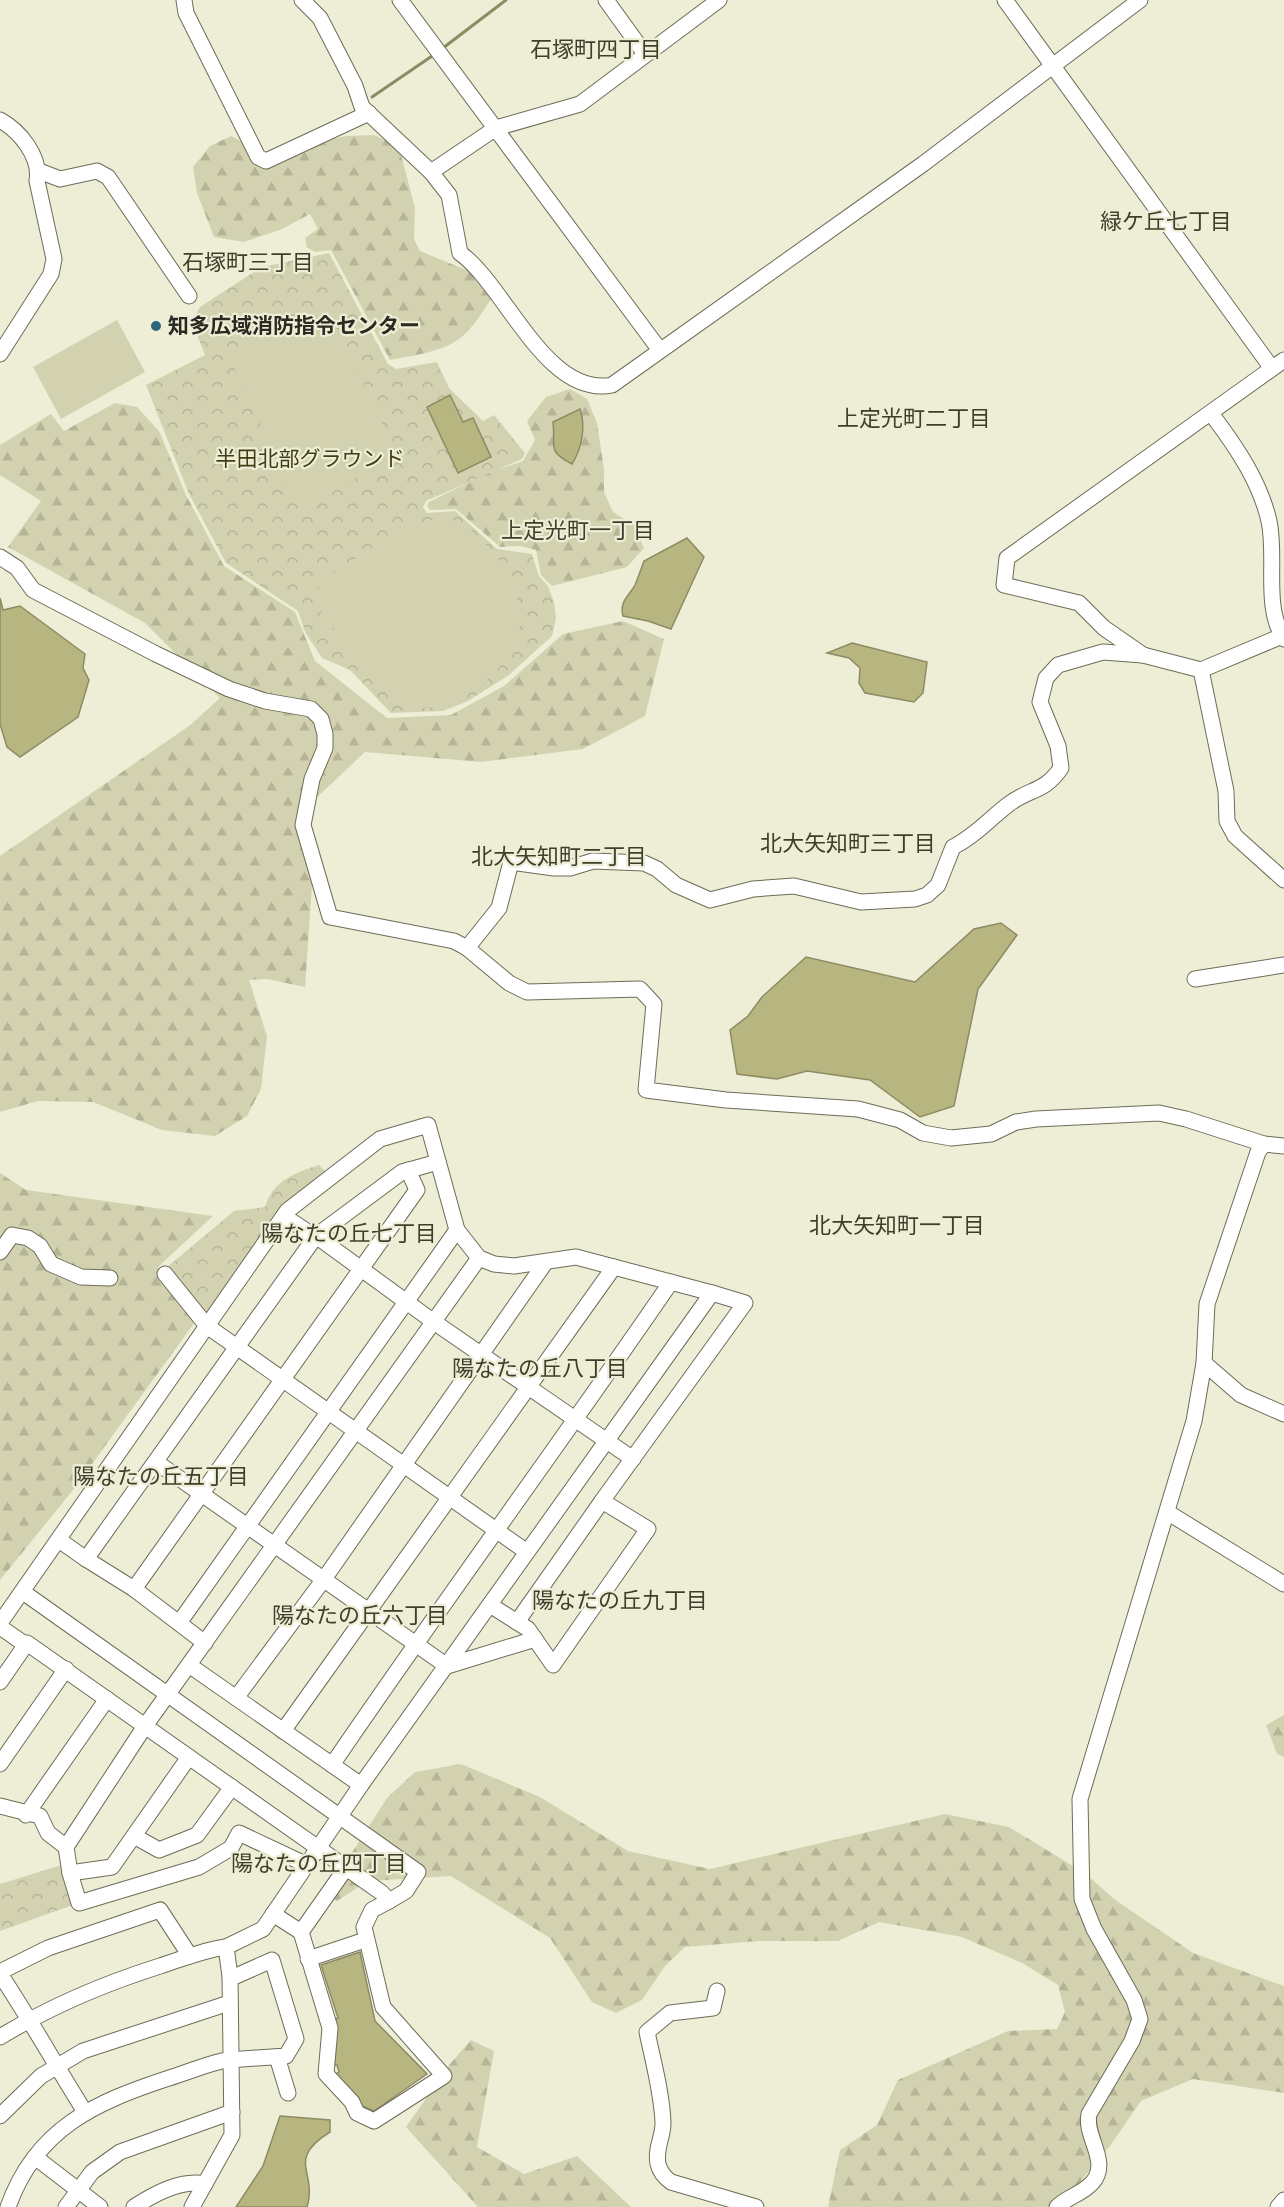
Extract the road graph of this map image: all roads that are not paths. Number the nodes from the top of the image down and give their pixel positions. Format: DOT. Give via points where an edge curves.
graph roads {
  1 [pos="184,0"];
  2 [pos="302,0"];
  3 [pos="400,0"];
  4 [pos="606,0"];
  5 [pos="719,0"];
  6 [pos="1005,0"];
  7 [pos="1140,0"];
  8 [pos="645,54"];
  9 [pos="1053,66"];
  10 [pos="369,113"];
  11 [pos="0,120"];
  12 [pos="496,128"];
  13 [pos="39,171"];
  14 [pos="431,172"];
  15 [pos="189,296"];
  16 [pos="659,349"];
  17 [pos="0,354"];
  18 [pos="1284,360"];
  19 [pos="1269,371"];
  20 [pos="1213,413"];
  21 [pos="0,557"];
  22 [pos="1283,637"];
  23 [pos="1143,655"];
  24 [pos="1201,670"];
  25 [pos="1284,880"];
  26 [pos="467,948"];
  27 [pos="1284,965"];
  28 [pos="1195,979"];
  29 [pos="1264,1144"];
  30 [pos="1284,1146"];
  31 [pos="438,1162"];
  32 [pos="408,1170"];
  33 [pos="284,1216"];
  34 [pos="457,1230"];
  35 [pos="316,1237"];
  36 [pos="0,1252"];
  37 [pos="479,1258"];
  38 [pos="545,1263"];
  39 [pos="614,1267"];
  40 [pos="361,1269"];
  41 [pos="165,1274"];
  42 [pos="110,1278"];
  43 [pos="671,1282"];
  44 [pos="712,1293"];
  45 [pos="405,1301"];
  46 [pos="434,1322"];
  47 [pos="207,1326"];
  48 [pos="236,1348"];
  49 [pos="482,1355"];
  50 [pos="1204,1363"];
  51 [pos="283,1378"];
  52 [pos="529,1388"];
  53 [pos="329,1411"];
  54 [pos="1284,1413"];
  55 [pos="576,1421"];
  56 [pos="357,1431"];
  57 [pos="606,1442"];
  58 [pos="633,1459"];
  59 [pos="156,1462"];
  60 [pos="404,1465"];
  61 [pos="203,1494"];
  62 [pos="450,1497"];
  63 [pos="602,1501"];
  64 [pos="1167,1512"];
  65 [pos="248,1525"];
  66 [pos="495,1530"];
  67 [pos="59,1540"];
  68 [pos="276,1545"];
  69 [pos="527,1552"];
  70 [pos="86,1558"];
  71 [pos="324,1579"];
  72 [pos="1284,1584"];
  73 [pos="134,1589"];
  74 [pos="23,1592"];
  75 [pos="490,1605"];
  76 [pos="370,1611"];
  77 [pos="517,1622"];
  78 [pos="179,1623"];
  79 [pos="0,1625"];
  80 [pos="535,1639"];
  81 [pos="205,1643"];
  82 [pos="415,1643"];
  83 [pos="26,1645"];
  84 [pos="189,1665"];
  85 [pos="447,1666"];
  86 [pos="66,1669"];
  87 [pos="0,1682"];
  88 [pos="168,1694"];
  89 [pos="236,1698"];
  90 [pos="107,1699"];
  91 [pos="145,1726"];
  92 [pos="283,1731"];
  93 [pos="189,1757"];
  94 [pos="0,1764"];
  95 [pos="332,1765"];
  96 [pos="361,1785"];
  97 [pos="231,1787"];
  98 [pos="0,1806"];
  99 [pos="26,1815"];
  100 [pos="340,1816"];
  101 [pos="134,1836"];
  102 [pos="66,1847"];
  103 [pos="318,1849"];
  104 [pos="306,1865"];
  105 [pos="345,1868"];
  106 [pos="70,1873"];
  107 [pos="389,1900"];
  108 [pos="273,1914"];
  109 [pos="301,1932"];
  110 [pos="365,1940"];
  111 [pos="226,1947"];
  112 [pos="190,1956"];
  113 [pos="308,1959"];
  114 [pos="0,1973"];
  115 [pos="230,1976"];
  116 [pos="717,1991"];
  117 [pos="229,2003"];
  118 [pos="30,2018"];
  119 [pos="0,2037"];
  120 [pos="277,2057"];
  121 [pos="231,2061"];
  122 [pos="56,2067"];
  123 [pos="288,2093"];
  124 [pos="85,2112"];
  125 [pos="232,2112"];
  126 [pos="0,2116"];
  127 [pos="35,2157"];
  128 [pos="205,2184"];
  129 [pos="77,2190"];
  130 [pos="1284,2200"];
  131 [pos="8,2207"];
  132 [pos="66,2207"];
  133 [pos="100,2207"];
  134 [pos="134,2207"];
  135 [pos="192,2207"];
  136 [pos="756,2207"];
  137 [pos="1057,2207"];
  138 [pos="1278,2207"];
  1 -- 10 [label="street" via="186,13 258,157 266,161"];
  2 -- 10 [label="street" via="320,18 362,107"];
  3 -- 12 [label="street"];
  4 -- 8 [label="street"];
  5 -- 8 [label="street"];
  6 -- 9 [label="street"];
  7 -- 9 [label="street"];
  8 -- 12 [label="street" via="580,104"];
  9 -- 16 [label="street" via="922,164"];
  9 -- 19 [label="street" via="1271,367"];
  10 -- 14 [label="street"];
  11 -- 13 [label="street" via="14,128 25,142"];
  12 -- 14 [label="street"];
  12 -- 16 [label="street"];
  13 -- 15 [label="street" via="60,179 97,171 108,177"];
  13 -- 17 [label="street" via="37,181 54,259 51,274"];
  14 -- 16 [label="street" via="449,195 460,253 475,263 523,331 563,372 589,386 612,385"];
  18 -- 19 [label="street"];
  19 -- 20 [label="street"];
  20 -- 22 [label="street" via="1242,456 1266,513 1275,612"];
  20 -- 23 [label="street" via="1007,558 1004,585 1079,603 1104,628"];
  21 -- 26 [label="street" via="16,568 33,590 156,654 229,689 265,701 311,709 321,719 326,734 303,825 328,913 336,920 445,939"];
  22 -- 24 [label="street"];
  23 -- 24 [label="street"];
  23 -- 26 [label="street" via="1103,652 1052,669 1040,702 1058,746 1061,768 1049,784 1020,796 972,838 953,847 938,885 927,895 861,902 794,886 710,900 676,885 644,863 593,861 554,868 511,862 499,908"];
  24 -- 25 [label="street" via="1227,791 1227,821 1235,836"];
  26 -- 29 [label="street" via="509,983 527,992 631,988 649,996 654,1004 646,1090 858,1109 900,1120 923,1133 951,1138 991,1134 1016,1122 1036,1119 1144,1112 1186,1119"];
  27 -- 28 [label="street"];
  29 -- 30 [label="street"];
  29 -- 50 [label="street" via="1211,1287 1204,1326"];
  31 -- 32 [label="street"];
  31 -- 33 [label="street" via="428,1125 380,1139"];
  31 -- 34 [label="street"];
  32 -- 35 [label="street"];
  32 -- 40 [label="street" via="417,1190"];
  33 -- 35 [label="street"];
  33 -- 47 [label="street"];
  34 -- 37 [label="street"];
  34 -- 45 [label="street"];
  35 -- 40 [label="street"];
  35 -- 48 [label="street"];
  36 -- 42 [label="street" via="12,1235 28,1238 40,1246 51,1264 81,1277"];
  37 -- 38 [label="street" via="514,1266"];
  37 -- 46 [label="street"];
  38 -- 39 [label="street" via="576,1257"];
  38 -- 49 [label="street"];
  39 -- 43 [label="street"];
  39 -- 52 [label="street"];
  40 -- 45 [label="street"];
  40 -- 51 [label="street"];
  41 -- 47 [label="street"];
  43 -- 44 [label="street"];
  43 -- 55 [label="street"];
  44 -- 57 [label="street"];
  44 -- 58 [label="street" via="746,1303"];
  45 -- 46 [label="street"];
  45 -- 53 [label="street"];
  46 -- 49 [label="street"];
  46 -- 56 [label="street"];
  47 -- 48 [label="street"];
  47 -- 67 [label="street"];
  48 -- 51 [label="street"];
  48 -- 59 [label="street"];
  49 -- 52 [label="street"];
  49 -- 60 [label="street"];
  50 -- 54 [label="street" via="1241,1395"];
  50 -- 64 [label="street" via="1194,1421"];
  51 -- 53 [label="street"];
  51 -- 61 [label="street"];
  52 -- 55 [label="street"];
  52 -- 62 [label="street"];
  53 -- 56 [label="street"];
  53 -- 65 [label="street"];
  55 -- 57 [label="street"];
  55 -- 66 [label="street"];
  56 -- 60 [label="street"];
  56 -- 68 [label="street"];
  57 -- 58 [label="street"];
  57 -- 69 [label="street"];
  58 -- 63 [label="street"];
  59 -- 61 [label="street"];
  59 -- 70 [label="street"];
  60 -- 62 [label="street"];
  60 -- 71 [label="street"];
  61 -- 65 [label="street"];
  61 -- 73 [label="street"];
  62 -- 66 [label="street"];
  62 -- 76 [label="street"];
  63 -- 77 [label="street"];
  63 -- 80 [label="street" via="648,1529 553,1665"];
  64 -- 72 [label="street"];
  64 -- 137 [label="street" via="1107,1704 1078,1815 1082,1899 1094,1929 1134,2000 1139,2023 1089,2114 1099,2173 1088,2187"];
  65 -- 68 [label="street"];
  65 -- 78 [label="street"];
  66 -- 69 [label="street"];
  66 -- 82 [label="street"];
  67 -- 70 [label="street"];
  67 -- 74 [label="street"];
  68 -- 71 [label="street"];
  68 -- 81 [label="street"];
  69 -- 75 [label="street"];
  70 -- 73 [label="street"];
  71 -- 76 [label="street"];
  71 -- 89 [label="street"];
  73 -- 78 [label="street"];
  74 -- 79 [label="street"];
  74 -- 88 [label="street"];
  75 -- 77 [label="street"];
  75 -- 85 [label="street"];
  76 -- 82 [label="street"];
  76 -- 92 [label="street"];
  77 -- 80 [label="street"];
  78 -- 81 [label="street"];
  79 -- 83 [label="street"];
  80 -- 85 [label="street"];
  81 -- 84 [label="street"];
  82 -- 85 [label="street"];
  82 -- 95 [label="street"];
  83 -- 86 [label="street"];
  83 -- 87 [label="street"];
  84 -- 88 [label="street"];
  84 -- 89 [label="street"];
  85 -- 96 [label="street"];
  86 -- 90 [label="street"];
  86 -- 94 [label="street"];
  88 -- 91 [label="street"];
  88 -- 100 [label="street"];
  89 -- 92 [label="street"];
  90 -- 91 [label="street"];
  90 -- 99 [label="street"];
  91 -- 93 [label="street"];
  91 -- 102 [label="street"];
  92 -- 95 [label="street"];
  93 -- 97 [label="street"];
  93 -- 101 [label="street"];
  95 -- 96 [label="street"];
  96 -- 100 [label="street"];
  97 -- 101 [label="street" via="196,1835 159,1850"];
  97 -- 103 [label="street"];
  98 -- 99 [label="street"];
  99 -- 102 [label="street" via="40,1816 48,1833"];
  100 -- 103 [label="street"];
  100 -- 107 [label="street" via="418,1872 406,1891"];
  101 -- 106 [label="street" via="112,1866"];
  102 -- 106 [label="street"];
  103 -- 104 [label="street"];
  103 -- 105 [label="street"];
  104 -- 106 [label="street" via="239,1833 231,1848 199,1867 78,1903"];
  104 -- 108 [label="street"];
  105 -- 107 [label="street"];
  105 -- 109 [label="street"];
  107 -- 110 [label="street" via="366,1917"];
  108 -- 109 [label="street"];
  108 -- 111 [label="street" via="263,1929"];
  109 -- 113 [label="street"];
  110 -- 113 [label="street"];
  110 -- 113 [label="street" via="383,2007 444,2076 374,2121 357,2114 352,2102 326,2074 330,2028"];
  111 -- 112 [label="street"];
  111 -- 115 [label="street"];
  112 -- 114 [label="street" via="160,1910 48,1948"];
  112 -- 118 [label="street" via="106,1983"];
  114 -- 118 [label="street"];
  115 -- 117 [label="street"];
  115 -- 120 [label="street" via="272,1960 296,2039 286,2056"];
  116 -- 136 [label="street" via="713,2008 670,2013 647,2032 663,2120 656,2152 663,2174 671,2182"];
  117 -- 121 [label="street"];
  117 -- 122 [label="street" via="83,2050"];
  118 -- 119 [label="street"];
  118 -- 122 [label="street"];
  120 -- 121 [label="street"];
  120 -- 123 [label="street"];
  121 -- 124 [label="street" via="119,2095"];
  121 -- 125 [label="street"];
  122 -- 124 [label="street"];
  122 -- 126 [label="street" via="22,2092"];
  124 -- 127 [label="street" via="61,2129"];
  125 -- 128 [label="street" via="232,2135"];
  125 -- 129 [label="street" via="120,2152 92,2172"];
  127 -- 129 [label="street"];
  127 -- 131 [label="street"];
  128 -- 134 [label="street" via="195,2182 164,2191"];
  128 -- 135 [label="street"];
  129 -- 132 [label="street"];
  129 -- 133 [label="street"];
  130 -- 138 [label="street"];
}
